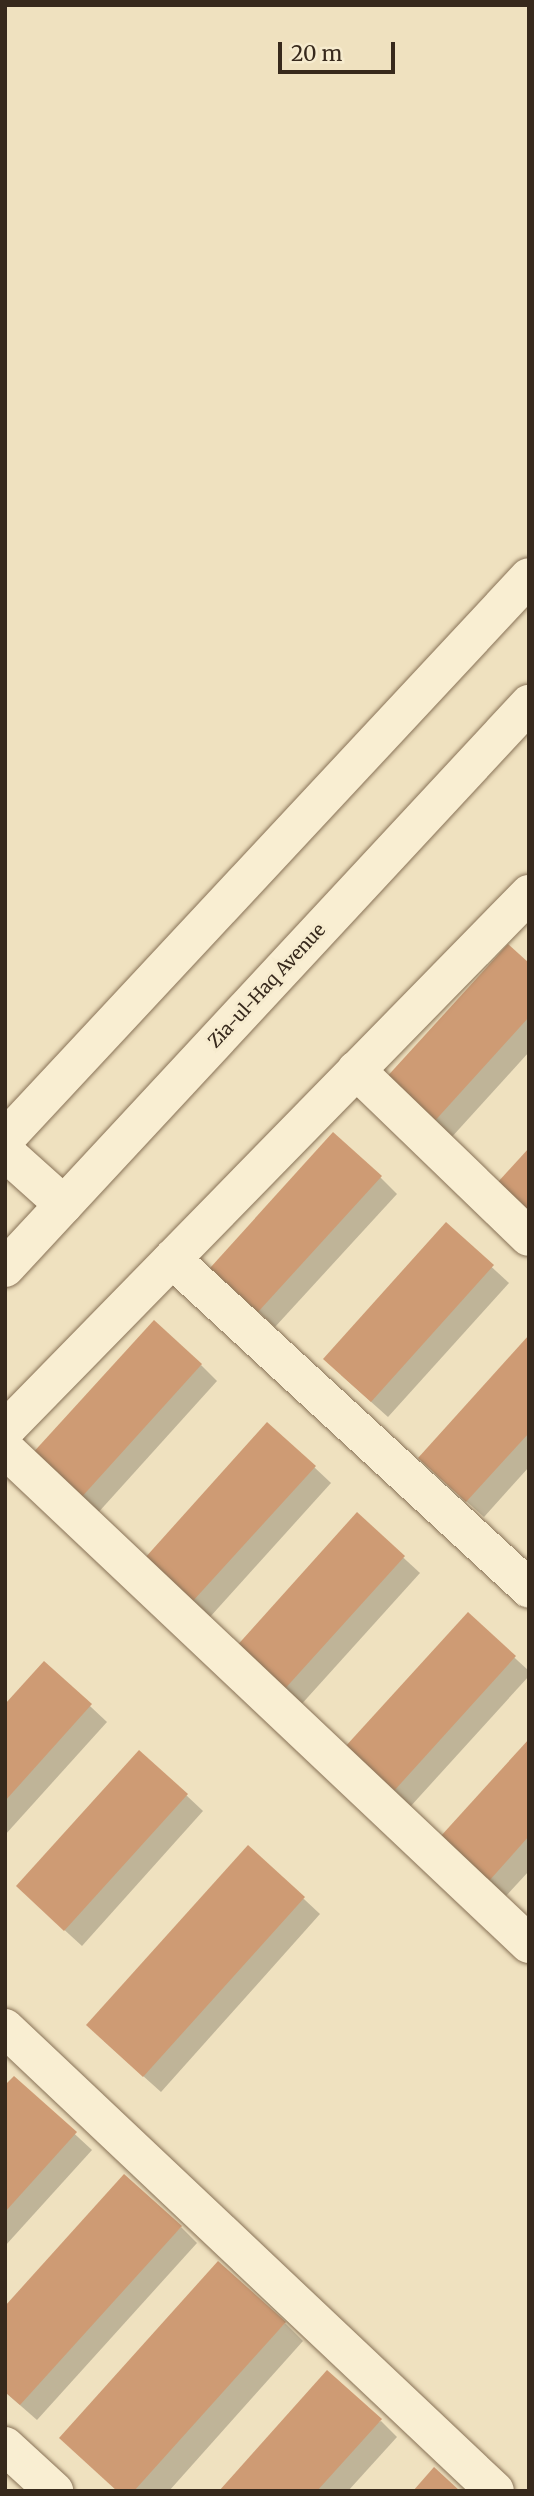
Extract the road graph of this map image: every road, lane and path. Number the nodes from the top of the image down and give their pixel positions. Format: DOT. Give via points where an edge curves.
graph roads {
  1 [pos="529,577"];
  2 [pos="529,704"];
  3 [pos="525,905"];
  4 [pos="356,1069"];
  5 [pos="5,1139"];
  6 [pos="5,1152"];
  7 [pos="64,1205"];
  8 [pos="529,1237"];
  9 [pos="172,1259"];
  10 [pos="5,1268"];
  11 [pos="5,1430"];
  12 [pos="5,1448"];
  13 [pos="529,1589"];
  14 [pos="529,1944"];
  15 [pos="5,2028"];
  16 [pos="5,2446"];
  17 [pos="54,2491"];
  18 [pos="495,2491"];
  1 -- 5 [label="street"];
  2 -- 7 [label="street, Zia-ul-Haq Avenue"];
  3 -- 4 [label="street"];
  4 -- 8 [label="street"];
  4 -- 9 [label="street"];
  6 -- 7 [label="street"];
  7 -- 10 [label="street, Zia-ul-Haq Avenue"];
  9 -- 11 [label="street"];
  9 -- 13 [label="street"];
  12 -- 14 [label="street"];
  15 -- 18 [label="street"];
  16 -- 17 [label="street"];
}
